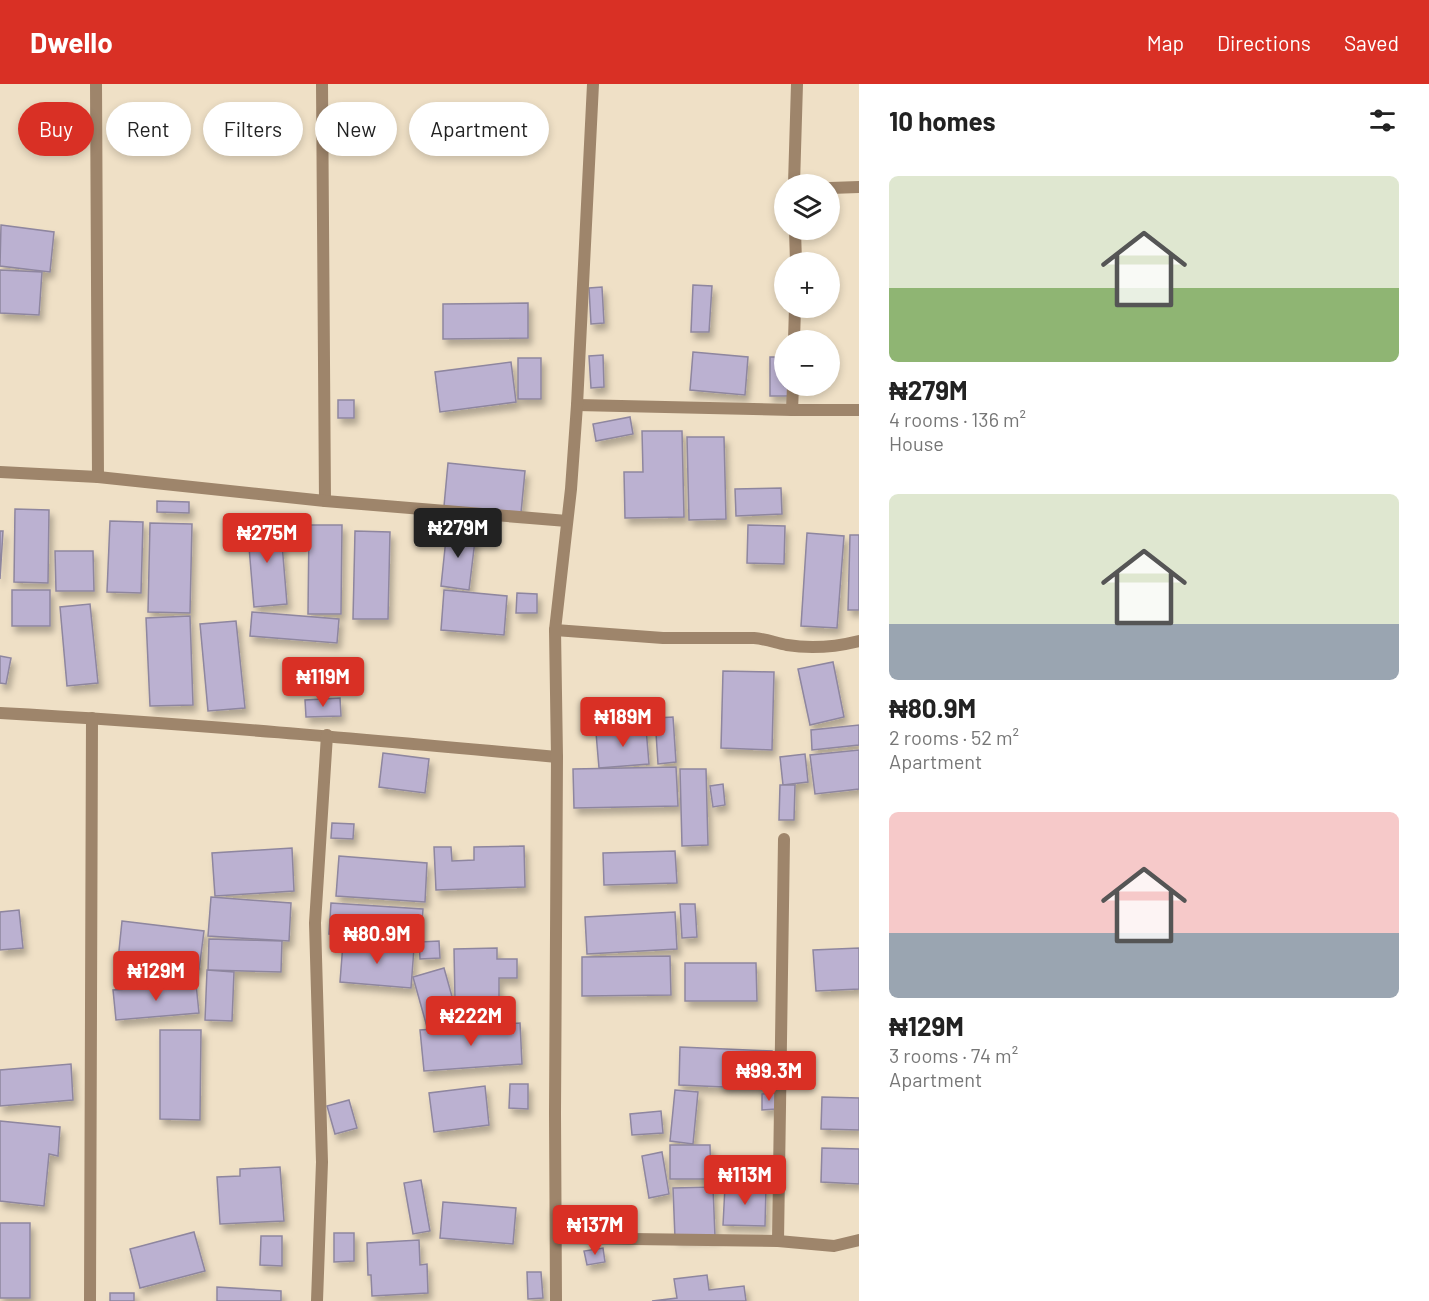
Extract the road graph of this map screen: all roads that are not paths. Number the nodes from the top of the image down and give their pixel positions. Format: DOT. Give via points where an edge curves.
graph roads {
  1 [pos="96,84"];
  2 [pos="322,84"];
  3 [pos="593,84"];
  4 [pos="797,84"];
  5 [pos="794,174"];
  6 [pos="859,187"];
  7 [pos="840,188"];
  8 [pos="793,396"];
  9 [pos="577,405"];
  10 [pos="792,410"];
  11 [pos="859,410"];
  12 [pos="0,472"];
  13 [pos="98,477"];
  14 [pos="325,501"];
  15 [pos="567,521"];
  16 [pos="555,630"];
  17 [pos="859,641"];
  18 [pos="0,713"];
  19 [pos="92,718"];
  20 [pos="327,735"];
  21 [pos="557,758"];
  22 [pos="784,839"];
  23 [pos="556,1238"];
  24 [pos="859,1240"];
  25 [pos="778,1241"];
  26 [pos="90,1301"];
  27 [pos="317,1301"];
  28 [pos="556,1301"];
  1 -- 13 [label="street"];
  2 -- 14 [label="street"];
  3 -- 9 [label="street"];
  4 -- 5 [label="street"];
  6 -- 7 [label="street"];
  8 -- 10 [label="street"];
  9 -- 10 [label="street"];
  9 -- 15 [label="street"];
  10 -- 11 [label="street"];
  12 -- 13 [label="street"];
  13 -- 14 [label="street"];
  14 -- 15 [label="street"];
  15 -- 16 [label="street"];
  16 -- 17 [label="street" via="663,638 754,638 825,648"];
  16 -- 21 [label="street"];
  18 -- 19 [label="street"];
  19 -- 20 [label="street"];
  19 -- 26 [label="street"];
  20 -- 21 [label="street"];
  20 -- 27 [label="street" via="315,923 322,1161"];
  21 -- 23 [label="street"];
  22 -- 25 [label="street"];
  23 -- 25 [label="street"];
  23 -- 28 [label="street"];
  24 -- 25 [label="street" via="834,1246"];
}
